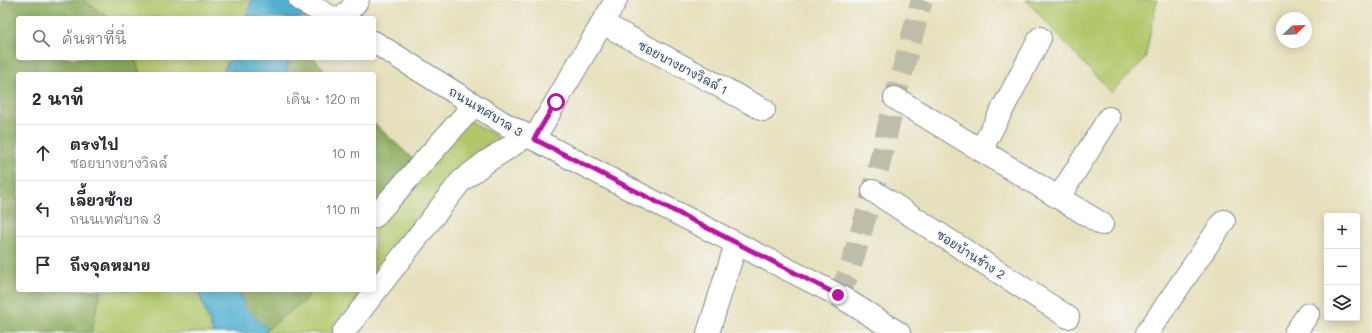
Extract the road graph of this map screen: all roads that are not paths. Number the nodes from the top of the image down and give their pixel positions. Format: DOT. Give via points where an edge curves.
graph roads {
  1 [pos="300,0"];
  2 [pos="358,0"];
  3 [pos="616,0"];
  4 [pos="333,16"];
  5 [pos="602,24"];
  6 [pos="1040,38"];
  7 [pos="376,43"];
  8 [pos="895,98"];
  9 [pos="474,105"];
  10 [pos="764,110"];
  11 [pos="1109,118"];
  12 [pos="530,138"];
  13 [pos="981,150"];
  14 [pos="873,191"];
  15 [pos="1059,197"];
  16 [pos="376,215"];
  17 [pos="1224,221"];
  18 [pos="1102,224"];
  19 [pos="736,244"];
  20 [pos="376,290"];
  21 [pos="375,292"];
  22 [pos="1308,314"];
  23 [pos="1068,317"];
  24 [pos="343,333"];
  25 [pos="708,333"];
  26 [pos="899,333"];
  27 [pos="1147,333"];
  28 [pos="1295,333"];
  1 -- 4 [label="street"];
  2 -- 4 [label="street"];
  3 -- 5 [label="street"];
  5 -- 10 [label="street, ซอยบางยางวิลล์ 1"];
  5 -- 12 [label="street"];
  6 -- 13 [label="street"];
  7 -- 9 [label="street, ถนนเทศบาล 3"];
  8 -- 13 [label="street"];
  9 -- 12 [label="street, ถนนเทศบาล 3"];
  9 -- 16 [label="street"];
  11 -- 15 [label="street"];
  12 -- 19 [label="street, ถนนเทศบาล 3"];
  12 -- 20 [label="street" via="486,162 461,181"];
  13 -- 15 [label="street"];
  14 -- 23 [label="street, ซอยบ้านช้าง 2"];
  15 -- 18 [label="street"];
  17 -- 27 [label="street"];
  19 -- 25 [label="street"];
  19 -- 26 [label="street, ถนนเทศบาล 3" via="838,295"];
  21 -- 24 [label="street"];
  22 -- 28 [label="street"];
}
